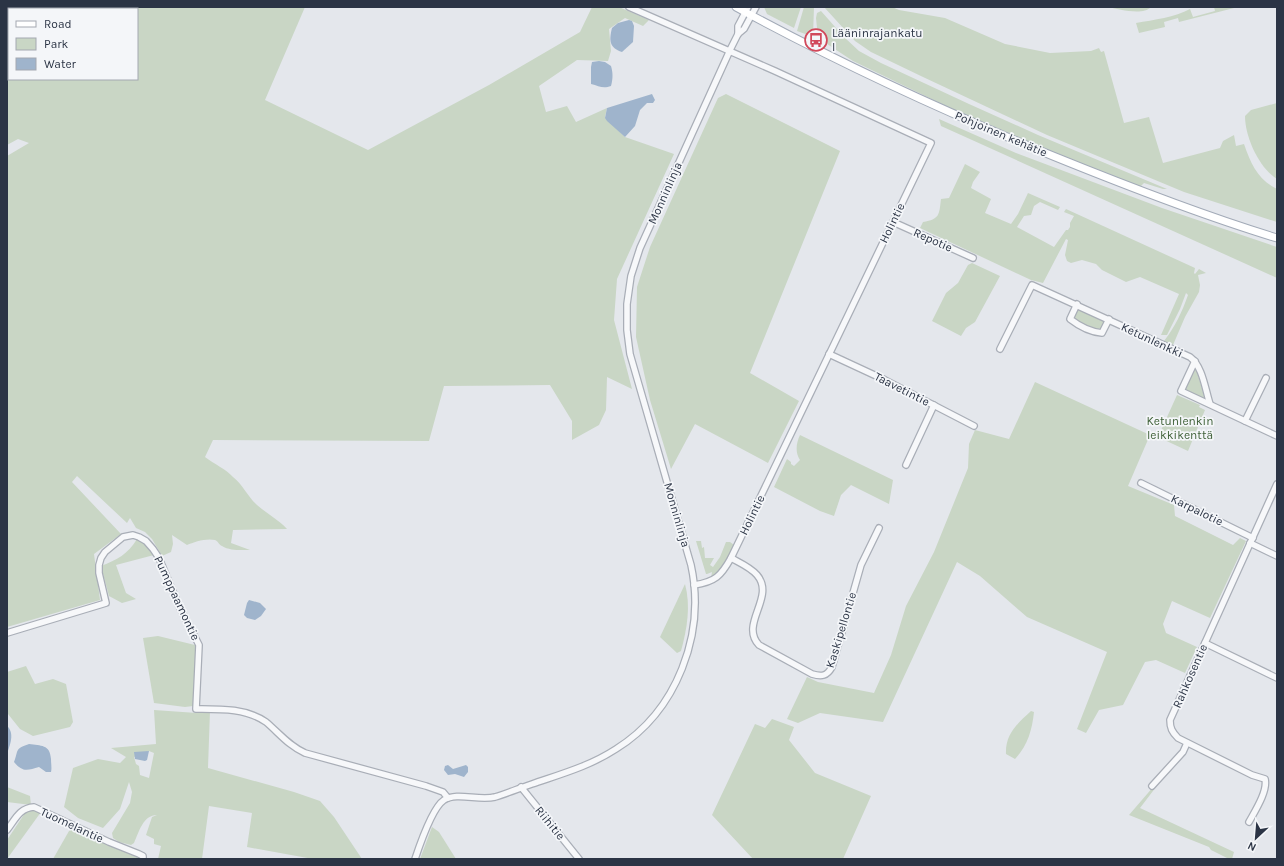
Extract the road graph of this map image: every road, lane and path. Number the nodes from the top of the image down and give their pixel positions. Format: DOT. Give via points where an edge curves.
graph roads {
  1 [pos="628,7"];
  2 [pos="736,7"];
  3 [pos="756,7"];
  4 [pos="746,9"];
  5 [pos="752,16"];
  6 [pos="738,34"];
  7 [pos="729,52"];
  8 [pos="893,222"];
  9 [pos="1277,238"];
  10 [pos="973,258"];
  11 [pos="1077,304"];
  12 [pos="1109,319"];
  13 [pos="1000,349"];
  14 [pos="829,354"];
  15 [pos="1195,361"];
  16 [pos="1266,378"];
  17 [pos="1210,404"];
  18 [pos="934,405"];
  19 [pos="1245,421"];
  20 [pos="974,426"];
  21 [pos="1277,436"];
  22 [pos="906,465"];
  23 [pos="1141,483"];
  24 [pos="1277,484"];
  25 [pos="879,528"];
  26 [pos="1251,540"];
  27 [pos="1277,556"];
  28 [pos="731,558"];
  29 [pos="694,585"];
  30 [pos="7,633"];
  31 [pos="1205,643"];
  32 [pos="1277,678"];
  33 [pos="1187,743"];
  34 [pos="1152,786"];
  35 [pos="521,787"];
  36 [pos="448,798"];
  37 [pos="1250,822"];
  38 [pos="7,830"];
  39 [pos="142,859"];
  40 [pos="415,859"];
  41 [pos="579,859"];
  1 -- 7 [label="street, Holintie"];
  2 -- 4 [label="main road, Pohjoinen kehätie"];
  3 -- 5 [label="street, Monninlinja"];
  4 -- 5 [label="main road, Pohjoinen kehätie"];
  4 -- 6 [label="street, Monninlinja" via="738,26"];
  5 -- 6 [label="street, Monninlinja"];
  5 -- 9 [label="main road, Pohjoinen kehätie" via="872,76 1014,140 1137,190"];
  6 -- 7 [label="street, Monninlinja"];
  7 -- 8 [label="street, Holintie" via="931,143"];
  7 -- 29 [label="street, Monninlinja" via="640,248 631,276 627,304 630,354 691,564"];
  8 -- 10 [label="street, Repotie"];
  8 -- 14 [label="street, Holintie"];
  11 -- 12 [label="street, Ketunlenkki"];
  11 -- 12 [label="street, Ketunlenkki" via="1070,319 1075,323 1102,333"];
  11 -- 13 [label="street, Ketunlenkki" via="1032,285"];
  12 -- 15 [label="street, Ketunlenkki"];
  14 -- 18 [label="street, Taavetintie"];
  14 -- 28 [label="street, Holintie"];
  15 -- 17 [label="street, Ketunlenkki"];
  15 -- 17 [label="street, Ketunlenkki" via="1181,391"];
  16 -- 19 [label="street"];
  17 -- 19 [label="street, Ketunlenkki"];
  18 -- 20 [label="street, Taavetintie"];
  18 -- 22 [label="street"];
  19 -- 21 [label="street, Ketunlenkki"];
  23 -- 26 [label="street, Karpalotie"];
  24 -- 26 [label="street, Rahkosentie"];
  25 -- 28 [label="street, Kaskipellontie" via="861,565 832,667 825,675 819,676 805,671 759,645 753,634 753,627 763,595 762,582 753,571"];
  26 -- 27 [label="street, Karpalotie"];
  26 -- 31 [label="street, Rahkosentie"];
  28 -- 29 [label="street, Holintie" via="715,579"];
  29 -- 35 [label="street, Monninlinja" via="693,628 685,661 679,677 655,716 626,743 600,758"];
  30 -- 36 [label="street, Pumppaamontie" via="106,603 99,573 101,558 123,537 133,535 146,541 153,549 199,645 196,709 250,714 305,753 426,786 443,792"];
  31 -- 32 [label="street"];
  31 -- 33 [label="street, Rahkosentie" via="1170,720 1173,733"];
  33 -- 34 [label="street" via="1183,752"];
  33 -- 37 [label="street, Rahkosentie" via="1265,780 1264,791"];
  35 -- 36 [label="street, Monninlinja" via="495,797"];
  35 -- 41 [label="street, Riihitie"];
  36 -- 40 [label="street" via="436,809"];
  38 -- 39 [label="street, Tuomelantie" via="22,810 34,807 139,854 143,856"];
}
